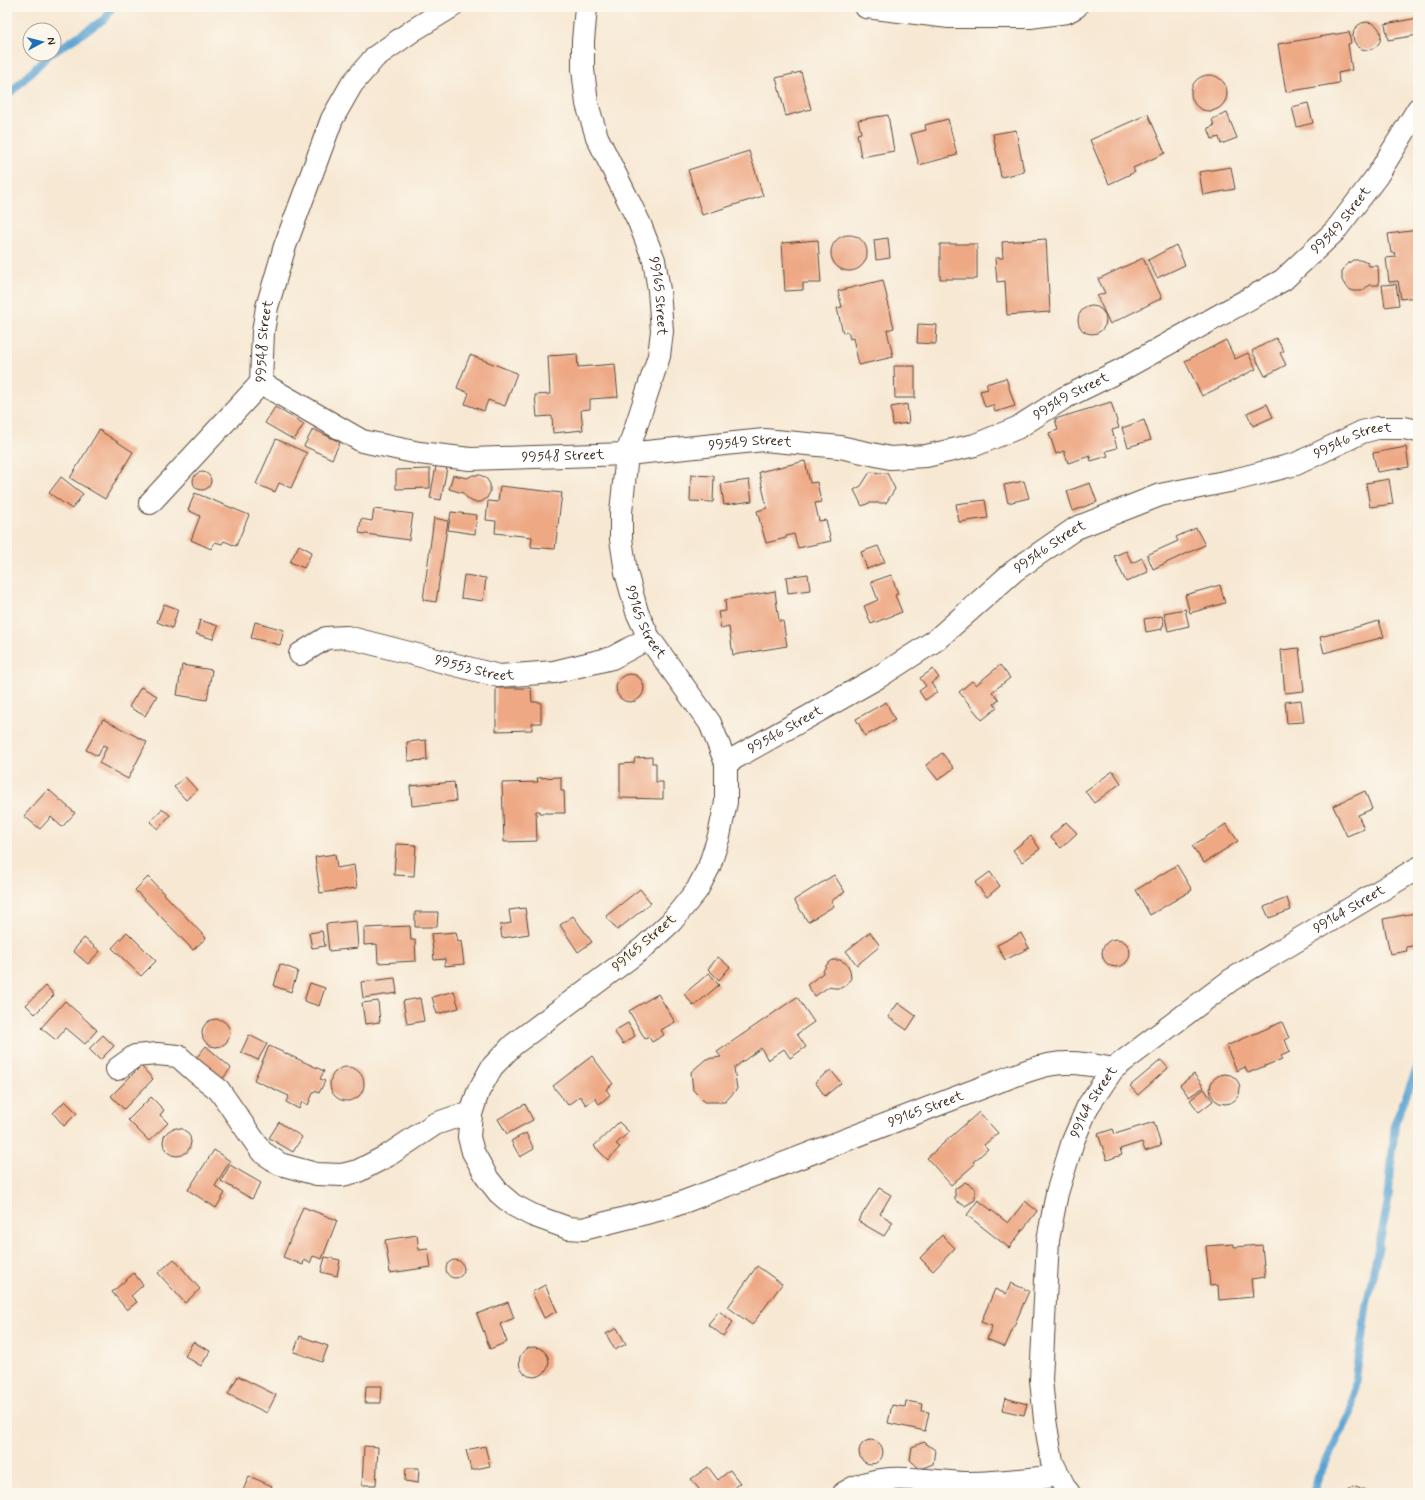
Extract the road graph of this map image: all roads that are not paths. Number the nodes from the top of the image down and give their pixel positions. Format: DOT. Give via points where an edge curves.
graph roads {
  1 [pos="451,7"];
  2 [pos="586,7"];
  3 [pos="866,7"];
  4 [pos="1076,7"];
  5 [pos="1418,110"];
  6 [pos="261,383"];
  7 [pos="1418,431"];
  8 [pos="628,454"];
  9 [pos="150,503"];
  10 [pos="649,638"];
  11 [pos="300,654"];
  12 [pos="726,763"];
  13 [pos="1418,868"];
  14 [pos="117,1069"];
  15 [pos="1113,1069"];
  16 [pos="471,1114"];
  17 [pos="1049,1477"];
  18 [pos="844,1493"];
  19 [pos="1069,1493"];
  1 -- 6 [label="street, 99548 Street" via="375,58 352,84 332,119 285,246 267,307 263,332"];
  2 -- 8 [label="street, 99165 Street" via="583,69 587,104 597,137 639,222 654,260 659,290 662,331 659,356"];
  3 -- 4 [label="street" via="949,17 1030,17 1067,12"];
  5 -- 8 [label="street, 99549 Street" via="1377,176 1335,230 1283,280 1121,370 1064,398 1017,428 975,446 926,456 890,458 840,447 764,440"];
  6 -- 8 [label="street, 99548 Street" via="362,441 419,453 470,459"];
  6 -- 9 [label="street"];
  7 -- 12 [label="street, 99546 Street" via="1377,428 1362,432 1296,464 1160,495 1076,528 1014,571 936,640 877,678"];
  8 -- 10 [label="street, 99165 Street" via="621,512 621,539 626,572 637,612"];
  10 -- 11 [label="street, 99553 Street" via="612,658 554,672 499,676 347,637 326,638"];
  10 -- 12 [label="street, 99165 Street" via="710,723"];
  12 -- 16 [label="street, 99165 Street" via="726,802 719,836 709,867 697,890 671,922 643,948 513,1045 492,1067 478,1092"];
  13 -- 15 [label="street, 99164 Street" via="1231,980"];
  14 -- 16 [label="street" via="134,1056 178,1056 219,1090 262,1152 280,1164 316,1174 342,1175 358,1171 387,1156 435,1124"];
  15 -- 16 [label="street, 99165 Street" via="1066,1063 1045,1066 1002,1080 673,1206 582,1229 568,1228 532,1215 513,1205 499,1193 473,1152 469,1137"];
  15 -- 17 [label="street, 99164 Street" via="1088,1106 1073,1141 1057,1193 1048,1240 1041,1380"];
  17 -- 18 [label="street" via="968,1482 888,1478 862,1484"];
  17 -- 19 [label="street, 99164 Street"];
}
